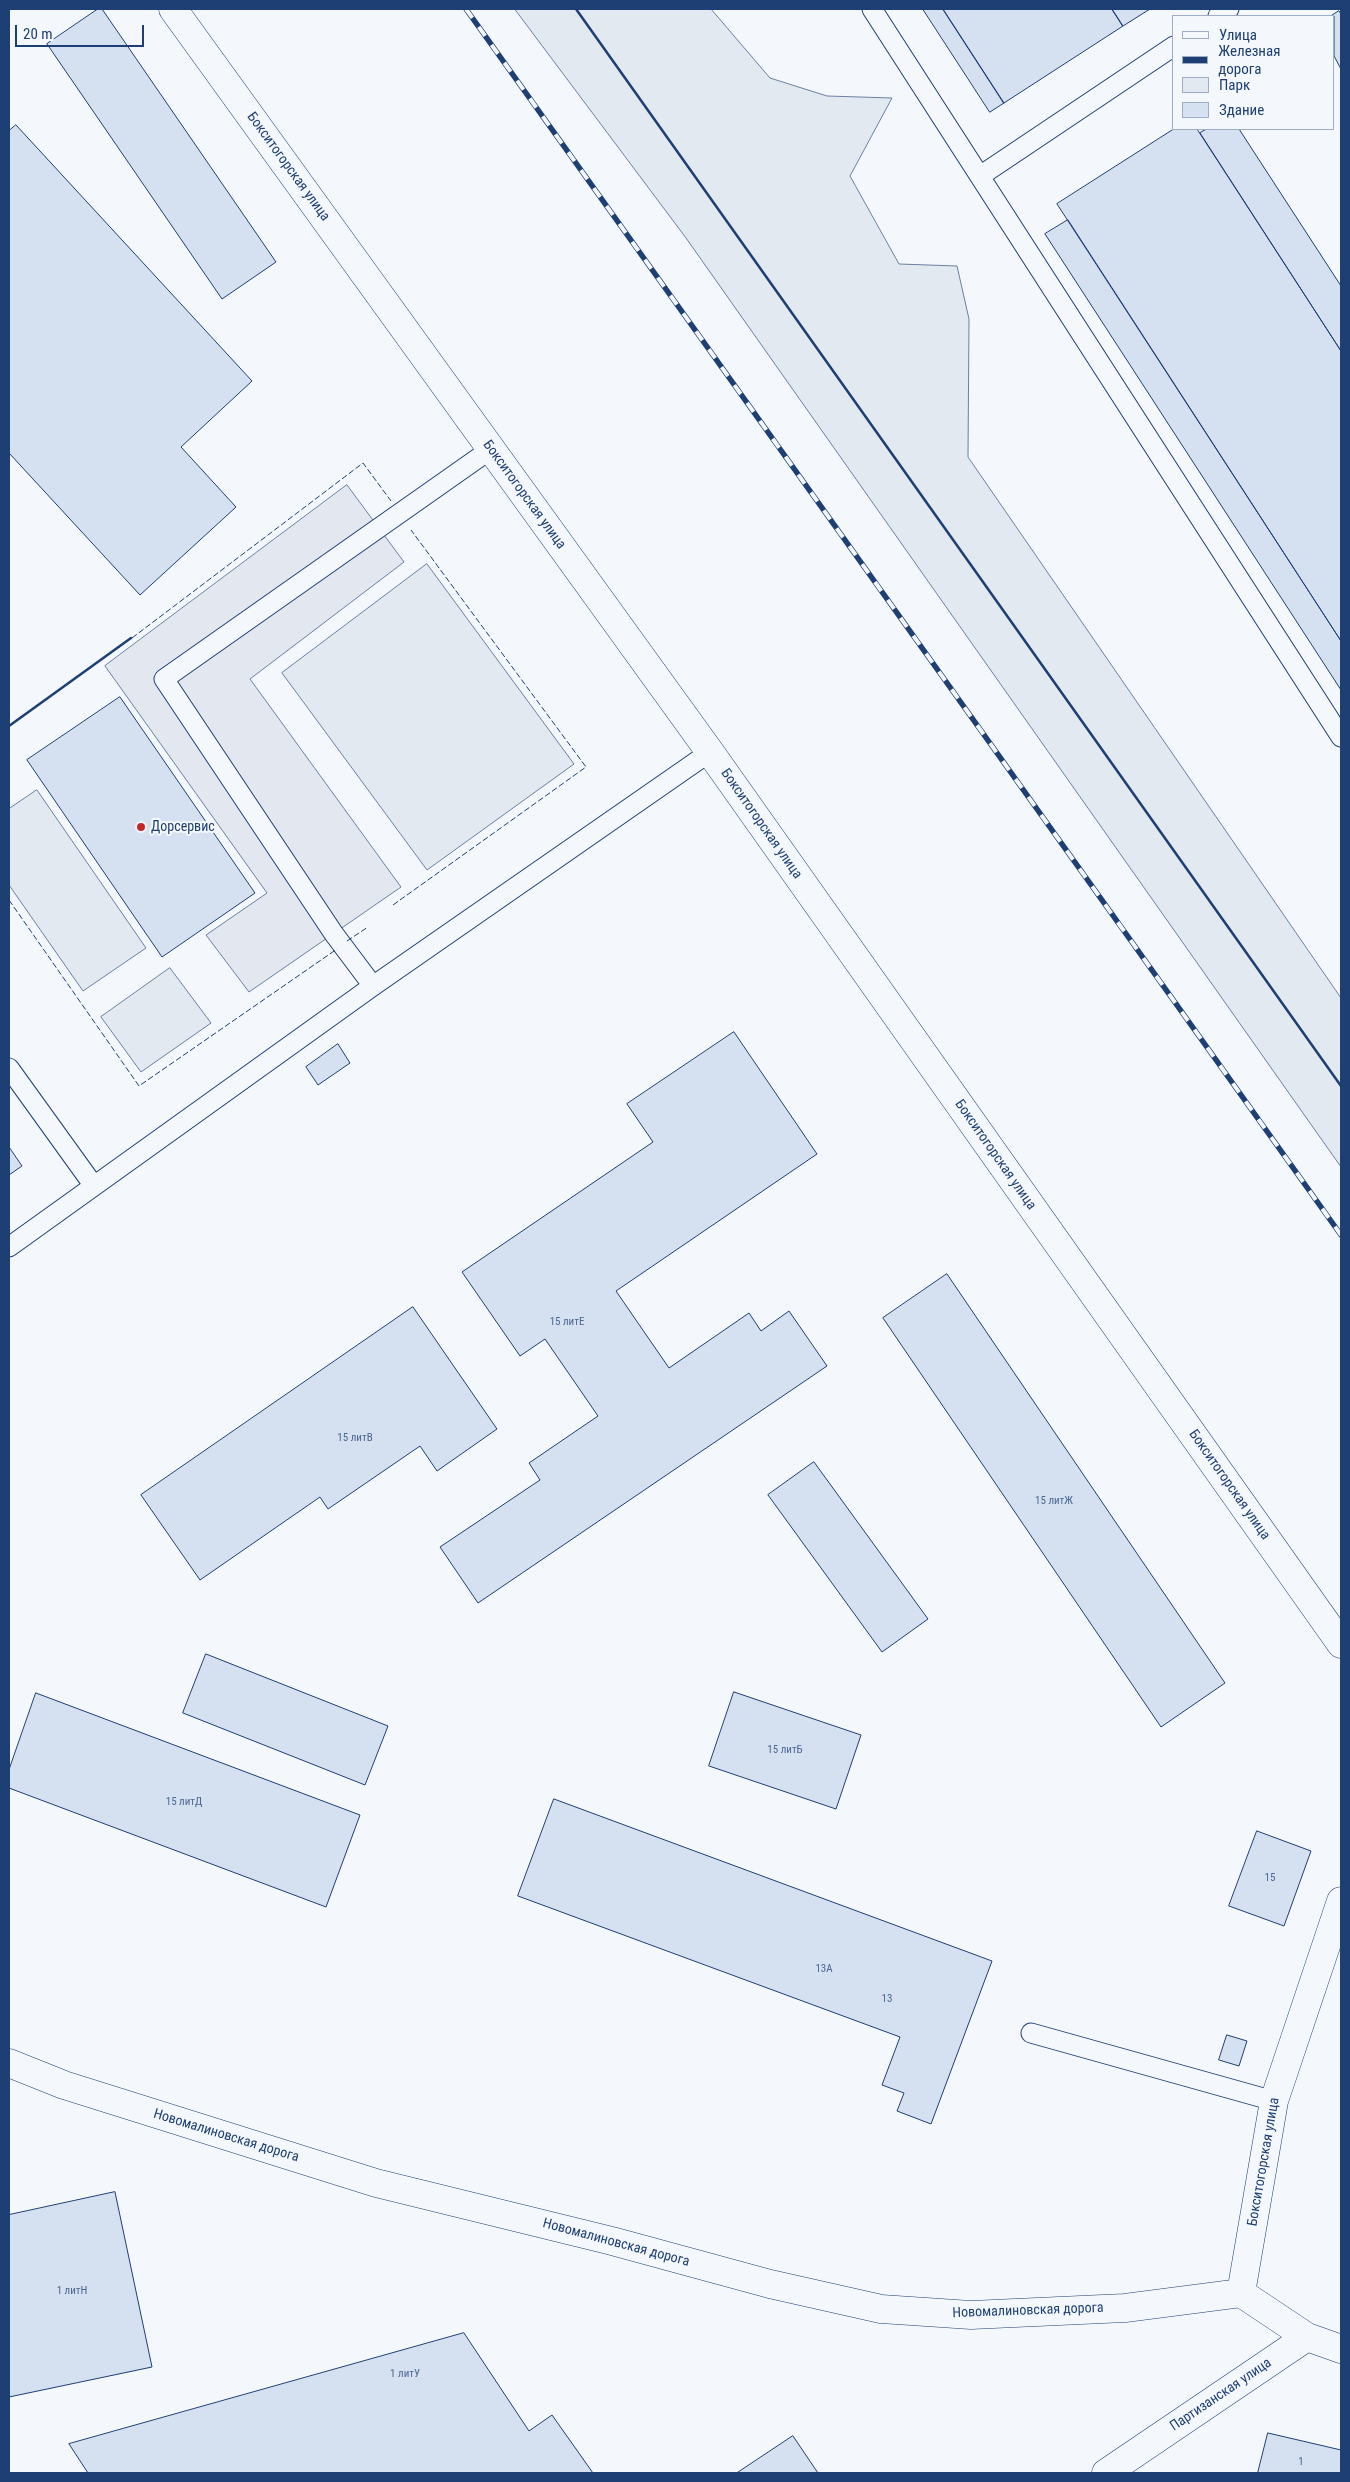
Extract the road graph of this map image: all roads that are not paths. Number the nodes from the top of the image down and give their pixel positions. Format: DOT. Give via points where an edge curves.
graph roads {
  1 [pos="173,9"];
  2 [pos="872,9"];
  3 [pos="1172,47"];
  4 [pos="980,176"];
  5 [pos="491,450"];
  6 [pos="1341,737"];
  7 [pos="710,752"];
  8 [pos="373,986"];
  9 [pos="9,1068"];
  10 [pos="94,1186"];
  11 [pos="9,1247"];
  12 [pos="1341,1644"];
  13 [pos="1341,1901"];
  14 [pos="1031,2033"];
  15 [pos="9,2063"];
  16 [pos="1274,2101"];
  17 [pos="1241,2293"];
  18 [pos="1307,2337"];
  19 [pos="1341,2349"];
  20 [pos="1106,2473"];
  1 -- 5 [label="street, Бокситогорская улица"];
  2 -- 4 [label="lane"];
  3 -- 4 [label="lane"];
  4 -- 6 [label="lane"];
  5 -- 7 [label="street, Бокситогорская улица"];
  5 -- 8 [label="lane" via="434,501 164,679 334,934"];
  7 -- 8 [label="lane"];
  7 -- 12 [label="street, Бокситогорская улица"];
  8 -- 10 [label="lane"];
  9 -- 10 [label="lane"];
  10 -- 11 [label="lane"];
  13 -- 16 [label="street, Бокситогорская улица"];
  14 -- 16 [label="lane"];
  15 -- 17 [label="street, Новомалиновская дорога" via="64,2085 376,2183 770,2284 881,2309 971,2315 1125,2308"];
  16 -- 17 [label="street, Бокситогорская улица"];
  17 -- 18 [label="street"];
  18 -- 19 [label="street"];
  18 -- 20 [label="street, Партизанская улица"];
}
